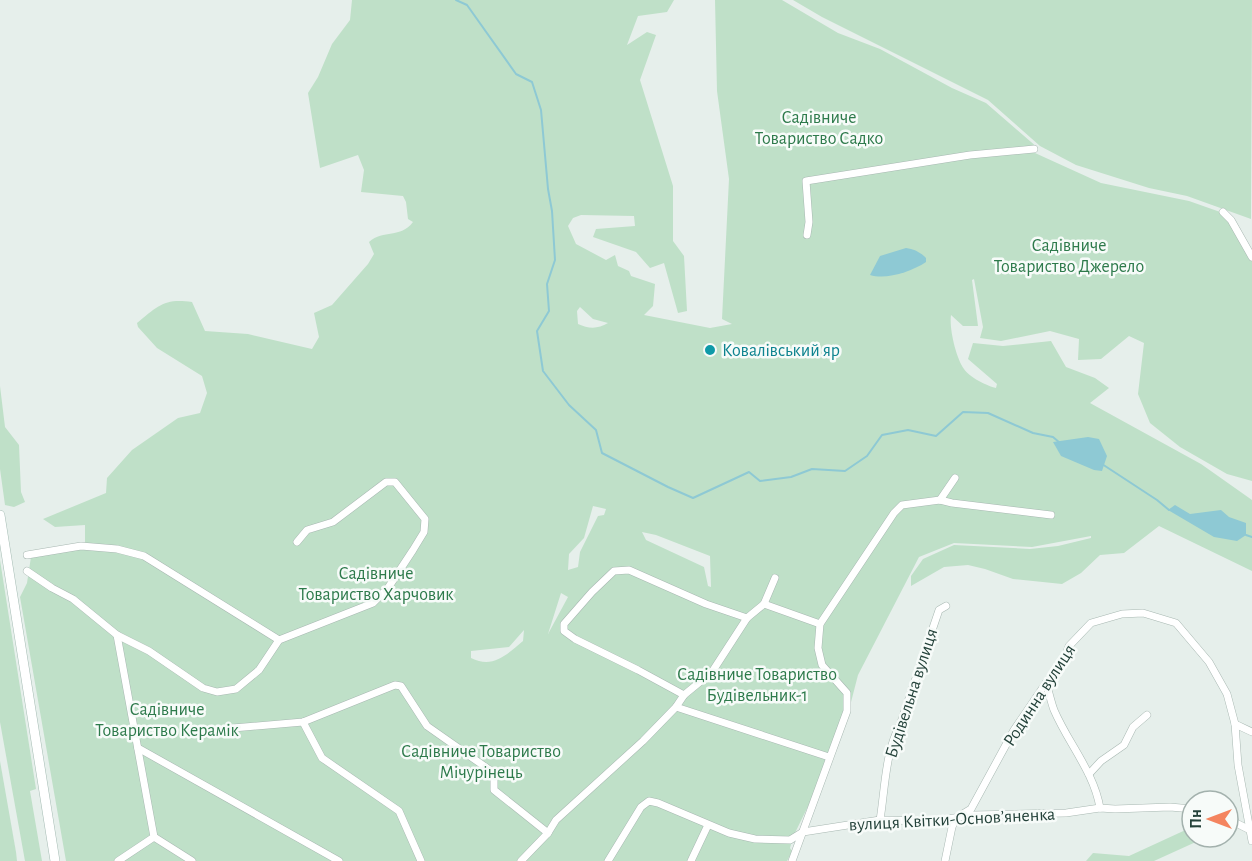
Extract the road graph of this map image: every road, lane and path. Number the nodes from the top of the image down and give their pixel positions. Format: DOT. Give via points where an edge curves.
graph roads {
  1 [pos="1034,149"];
  2 [pos="1223,212"];
  3 [pos="807,235"];
  4 [pos="1252,257"];
  5 [pos="955,478"];
  6 [pos="940,500"];
  7 [pos="0,515"];
  8 [pos="1051,515"];
  9 [pos="297,542"];
  10 [pos="27,555"];
  11 [pos="27,571"];
  12 [pos="775,578"];
  13 [pos="764,604"];
  14 [pos="946,606"];
  15 [pos="747,618"];
  16 [pos="820,624"];
  17 [pos="117,635"];
  18 [pos="279,640"];
  19 [pos="1046,683"];
  20 [pos="684,695"];
  21 [pos="676,707"];
  22 [pos="1147,715"];
  23 [pos="303,722"];
  24 [pos="1235,724"];
  25 [pos="233,728"];
  26 [pos="1252,732"];
  27 [pos="138,748"];
  28 [pos="829,757"];
  29 [pos="1089,774"];
  30 [pos="1180,807"];
  31 [pos="1100,808"];
  32 [pos="956,818"];
  33 [pos="880,820"];
  34 [pos="708,825"];
  35 [pos="1250,830"];
  36 [pos="803,832"];
  37 [pos="548,833"];
  38 [pos="154,837"];
  39 [pos="1252,841"];
  40 [pos="55,861"];
  41 [pos="118,861"];
  42 [pos="192,861"];
  43 [pos="339,861"];
  44 [pos="421,861"];
  45 [pos="521,861"];
  46 [pos="608,861"];
  47 [pos="692,861"];
  48 [pos="792,861"];
  49 [pos="945,861"];
  1 -- 3 [label="street" via="806,181"];
  2 -- 4 [label="street"];
  5 -- 6 [label="street"];
  6 -- 8 [label="street"];
  6 -- 16 [label="street" via="902,505"];
  7 -- 40 [label="main road"];
  9 -- 18 [label="street" via="306,530 333,522 386,483 395,482 425,519 424,532 413,550 373,603"];
  10 -- 18 [label="street" via="81,546 144,556"];
  11 -- 17 [label="street" via="73,598"];
  12 -- 13 [label="street"];
  13 -- 15 [label="street"];
  13 -- 16 [label="street"];
  14 -- 33 [label="street, Будівельна вулиця" via="939,610 895,735"];
  15 -- 20 [label="street" via="712,672"];
  15 -- 20 [label="street" via="629,570 614,571 564,624 564,631 575,639"];
  16 -- 28 [label="street" via="818,648 822,665 848,693 846,711"];
  17 -- 18 [label="street" via="149,651 203,688 217,692 236,689 260,670"];
  17 -- 27 [label="street"];
  19 -- 24 [label="street, Родинна вулиця" via="1058,671 1069,646 1091,623 1143,613 1176,623 1209,662 1227,694"];
  19 -- 29 [label="street" via="1054,709"];
  19 -- 32 [label="street, Родинна вулиця" via="1014,730 971,809"];
  20 -- 21 [label="street"];
  21 -- 28 [label="street"];
  21 -- 37 [label="street" via="556,820"];
  22 -- 29 [label="street" via="1133,727 1124,745"];
  23 -- 25 [label="street"];
  23 -- 37 [label="street" via="395,684 401,686 427,726 494,772 495,790"];
  23 -- 44 [label="street" via="322,758 399,811"];
  24 -- 26 [label="street"];
  24 -- 35 [label="street, Родинна вулиця"];
  27 -- 38 [label="street"];
  27 -- 43 [label="street"];
  28 -- 36 [label="street"];
  29 -- 31 [label="street"];
  30 -- 31 [label="street, вулиця Квітки-Основʼяненка"];
  31 -- 32 [label="street, вулиця Квітки-Основʼяненка"];
  32 -- 33 [label="street, вулиця Квітки-Основʼяненка"];
  32 -- 49 [label="street"];
  33 -- 36 [label="street, вулиця Квітки-Основʼяненка"];
  34 -- 36 [label="street, вулиця Квітки-Основʼяненка" via="755,839 790,840"];
  34 -- 46 [label="street, вулиця Квітки-Основʼяненка" via="649,801 641,807"];
  34 -- 47 [label="street"];
  35 -- 39 [label="street, Родинна вулиця"];
  36 -- 48 [label="street"];
  37 -- 45 [label="street"];
  38 -- 41 [label="street"];
  38 -- 42 [label="street"];
}
